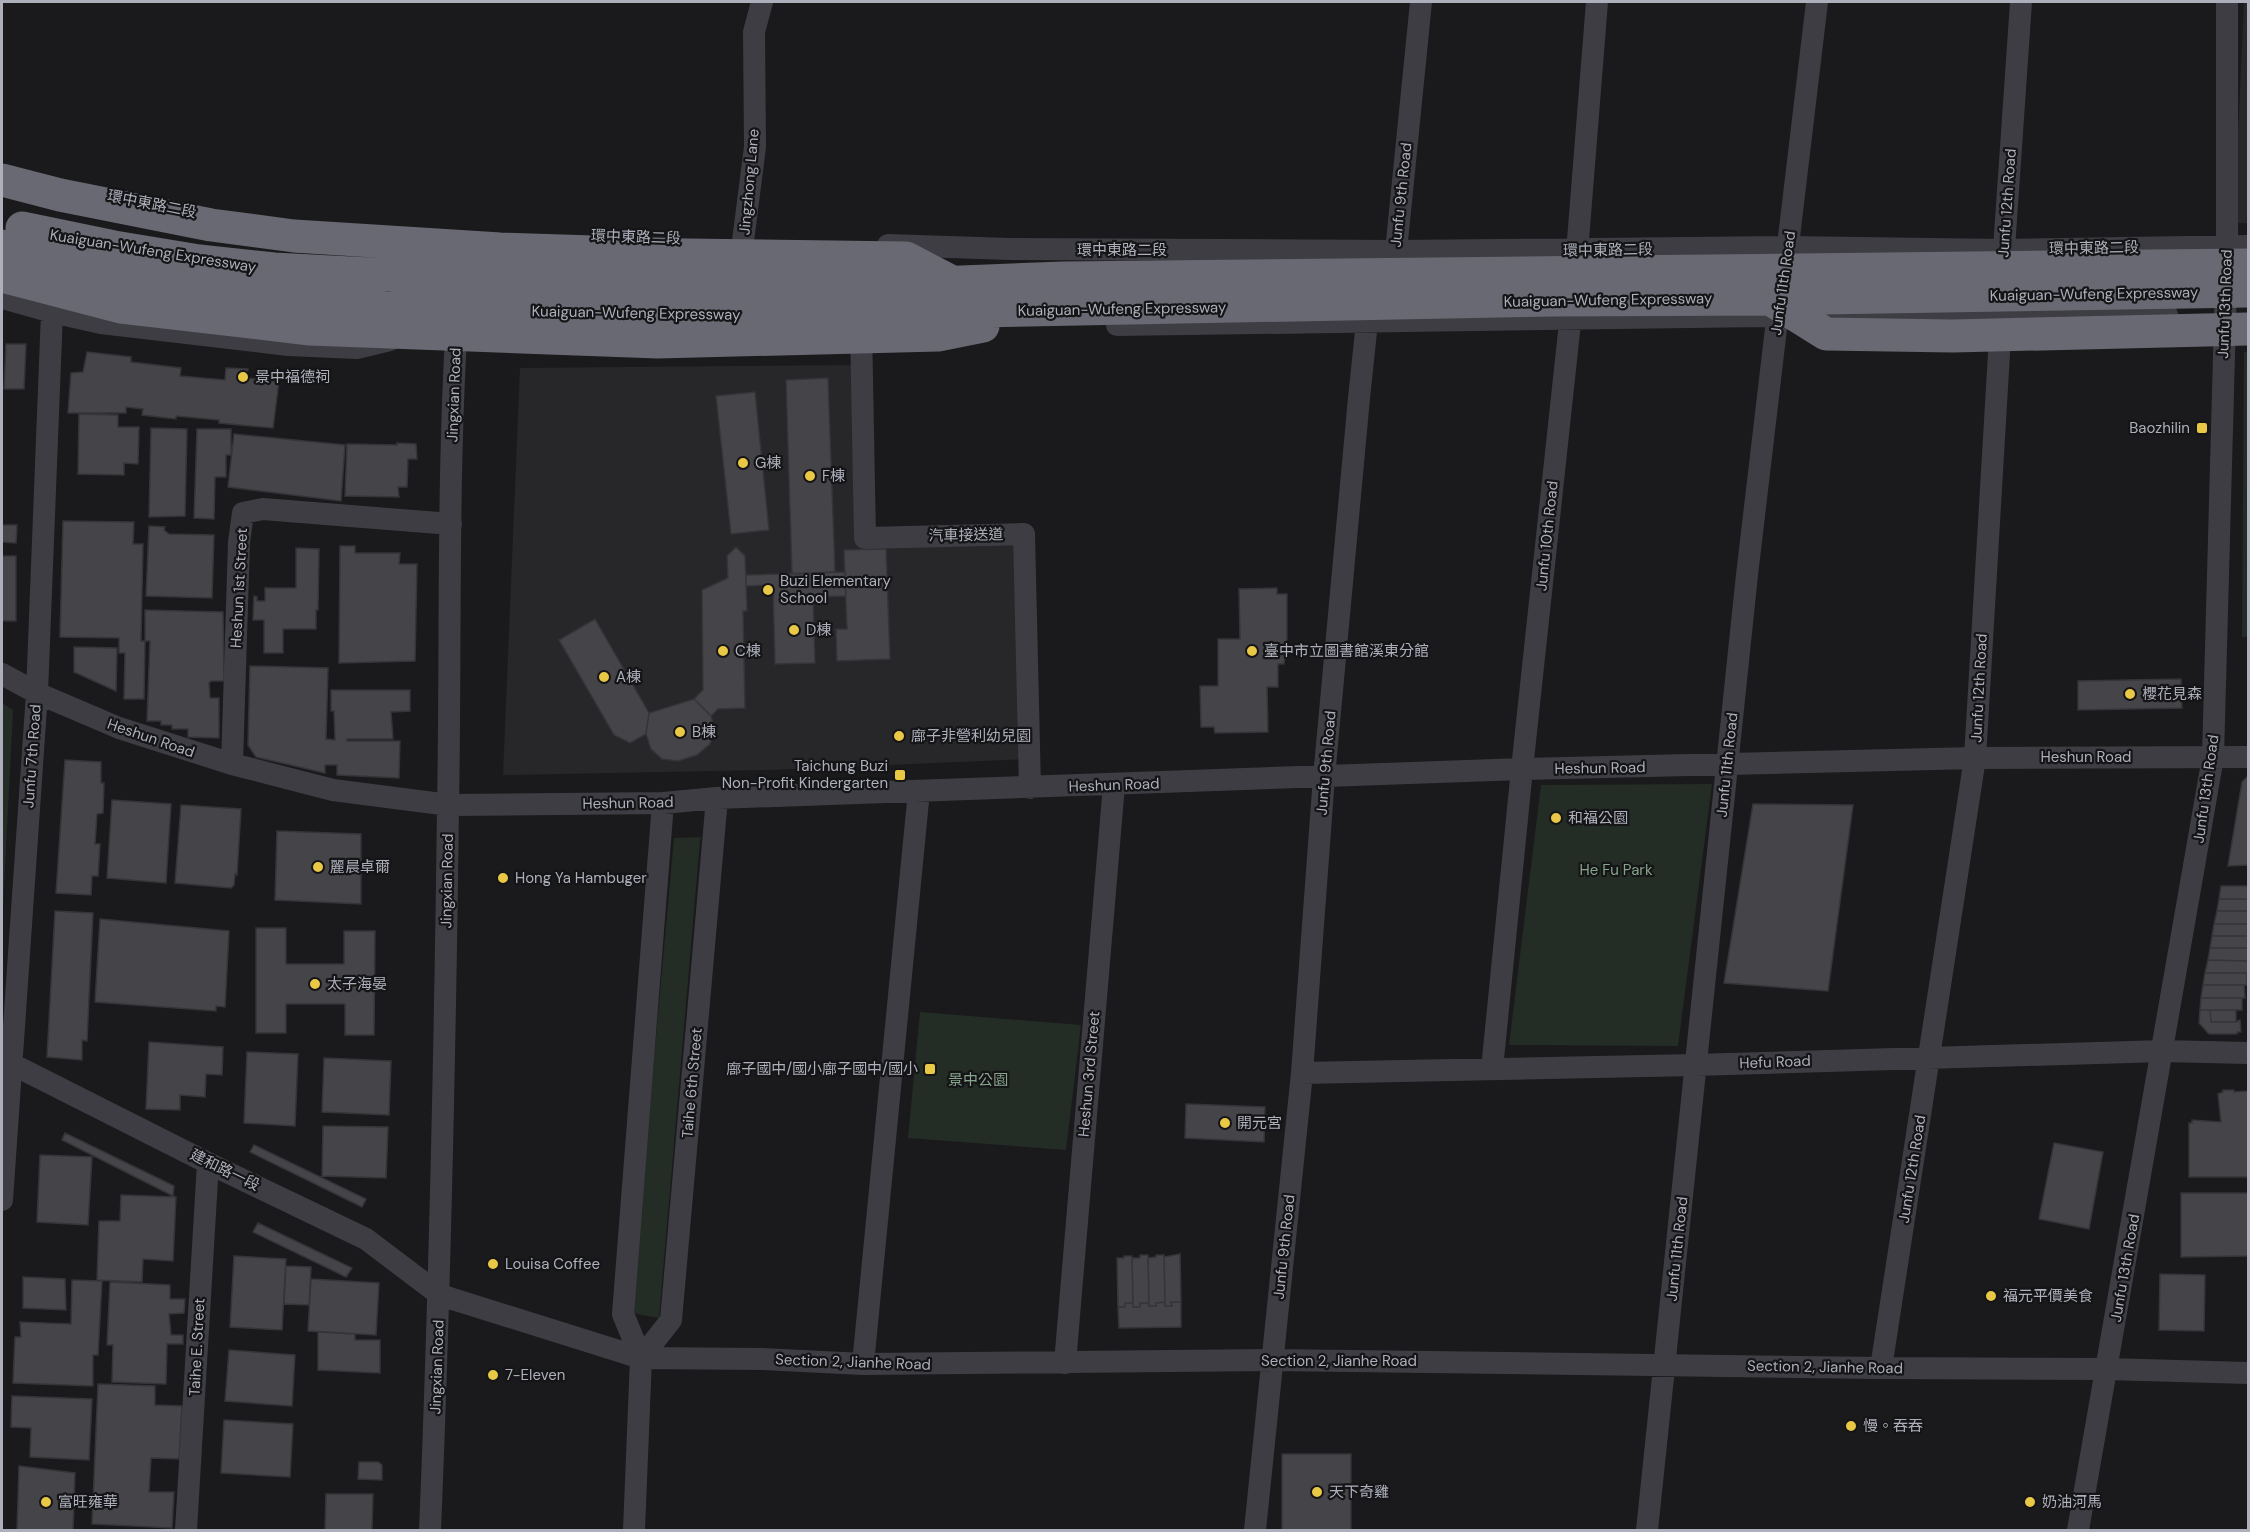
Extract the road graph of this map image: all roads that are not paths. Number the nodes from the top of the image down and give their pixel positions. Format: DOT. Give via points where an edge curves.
graph roads {
  1 [pos="762,2"];
  2 [pos="1422,2"];
  3 [pos="1597,2"];
  4 [pos="1817,2"];
  5 [pos="2021,2"];
  6 [pos="2227,2"];
  7 [pos="2,170"];
  8 [pos="2,180"];
  9 [pos="2,223"];
  10 [pos="464,231"];
  11 [pos="743,241"];
  12 [pos="2,246"];
  13 [pos="1789,248"];
  14 [pos="2003,250"];
  15 [pos="1396,251"];
  16 [pos="1577,251"];
  17 [pos="2241,252"];
  18 [pos="2,262"];
  19 [pos="2,276"];
  20 [pos="954,283"];
  21 [pos="2248,291"];
  22 [pos="2,298"];
  23 [pos="1773,308"];
  24 [pos="1067,310"];
  25 [pos="52,312"];
  26 [pos="2248,314"];
  27 [pos="2001,317"];
  28 [pos="1571,319"];
  29 [pos="1367,322"];
  30 [pos="2236,322"];
  31 [pos="456,324"];
  32 [pos="861,327"];
  33 [pos="740,328"];
  34 [pos="451,524"];
  35 [pos="2,674"];
  36 [pos="37,693"];
  37 [pos="2213,757"];
  38 [pos="2248,757"];
  39 [pos="1975,758"];
  40 [pos="232,764"];
  41 [pos="1728,765"];
  42 [pos="1522,770"];
  43 [pos="1324,777"];
  44 [pos="1114,785"];
  45 [pos="1030,788"];
  46 [pos="919,792"];
  47 [pos="717,798"];
  48 [pos="663,803"];
  49 [pos="448,806"];
  50 [pos="2163,1051"];
  51 [pos="2248,1053"];
  52 [pos="1929,1058"];
  53 [pos="5,1061"];
  54 [pos="1695,1065"];
  55 [pos="1492,1069"];
  56 [pos="1302,1073"];
  57 [pos="208,1163"];
  58 [pos="2,1200"];
  59 [pos="440,1295"];
  60 [pos="641,1358"];
  61 [pos="1273,1360"];
  62 [pos="863,1364"];
  63 [pos="1065,1364"];
  64 [pos="1665,1364"];
  65 [pos="1881,1368"];
  66 [pos="2107,1370"];
  67 [pos="2248,1373"];
  68 [pos="186,1530"];
  69 [pos="430,1530"];
  70 [pos="634,1530"];
  71 [pos="1255,1530"];
  72 [pos="1647,1530"];
  73 [pos="2078,1530"];
  1 -- 11 [label="street, Jingzhong Lane" via="754,32 754,147"];
  2 -- 15 [label="street, Junfu 9th Road"];
  3 -- 16 [label="street, Junfu 10th Road"];
  4 -- 13 [label="street, Junfu 11th Road"];
  5 -- 14 [label="street, Junfu 12th Road"];
  6 -- 17 [label="street, Junfu 13th Road"];
  7 -- 10 [label="street, 環中東路二段" via="132,201 252,221"];
  8 -- 20 [label="highway, bridge" via="211,225 294,236 512,249 906,258"];
  9 -- 20 [label="highway, Kuaiguan-Wufeng Expressway, bridge" via="38,233 199,261 345,274 671,285"];
  10 -- 11 [label="street, 環中東路二段"];
  10 -- 31 [label="street, Jingxian Road"];
  11 -- 15 [label="street, 環中東路二段" via="1010,249"];
  11 -- 33 [label="street, Jingzhong Lane"];
  12 -- 24 [label="highway, Kuaiguan-Wufeng Expressway, bridge" via="112,274 191,288 385,308 761,315"];
  13 -- 14 [label="street, 環中東路二段"];
  13 -- 16 [label="street, 環中東路二段"];
  13 -- 23 [label="street, Junfu 11th Road"];
  14 -- 17 [label="street, 環中東路二段"];
  14 -- 27 [label="street, Junfu 12th Road"];
  15 -- 16 [label="street, 環中東路二段"];
  15 -- 29 [label="street, Junfu 9th Road"];
  16 -- 28 [label="street, Junfu 10th Road"];
  17 -- 20 [label="highway, Kuaiguan-Wufeng Expressway, bridge"];
  17 -- 30 [label="street, Junfu 13th Road"];
  18 -- 31 [label="street" via="222,306"];
  19 -- 24 [label="highway, bridge" via="121,307 310,329 658,342 938,335"];
  21 -- 23 [label="highway, Kuaiguan-Wufeng Expressway, bridge"];
  22 -- 25 [label="street"];
  23 -- 24 [label="highway, Kuaiguan-Wufeng Expressway, bridge" via="1555,300"];
  23 -- 27 [label="street"];
  23 -- 28 [label="street"];
  23 -- 30 [label="highway, bridge" via="1826,334 1953,336"];
  23 -- 41 [label="street, Junfu 11th Road"];
  25 -- 31 [label="street" via="113,325 288,345 357,348"];
  25 -- 36 [label="street, Junfu 7th Road"];
  26 -- 30 [label="street"];
  27 -- 30 [label="street"];
  27 -- 39 [label="street, Junfu 12th Road"];
  28 -- 29 [label="street"];
  28 -- 42 [label="street, Junfu 10th Road"];
  29 -- 32 [label="street"];
  29 -- 43 [label="street, Junfu 9th Road"];
  30 -- 37 [label="street, Junfu 13th Road"];
  31 -- 33 [label="street"];
  31 -- 34 [label="street, Jingxian Road"];
  32 -- 33 [label="street"];
  32 -- 45 [label="street, 汽車接送道" via="865,538 1024,534"];
  34 -- 40 [label="street, Heshun 1st Street" via="263,509 243,513"];
  34 -- 49 [label="street, Jingxian Road"];
  35 -- 36 [label="street, Heshun Road"];
  36 -- 40 [label="street, Heshun Road" via="119,728"];
  36 -- 53 [label="street, Junfu 7th Road"];
  37 -- 38 [label="street, Heshun Road"];
  37 -- 39 [label="street, Heshun Road"];
  37 -- 50 [label="street, Junfu 13th Road"];
  39 -- 41 [label="street, Heshun Road"];
  39 -- 52 [label="street, Junfu 12th Road"];
  40 -- 49 [label="street, Heshun Road" via="333,790"];
  41 -- 42 [label="street, Heshun Road"];
  41 -- 54 [label="street, Junfu 11th Road"];
  42 -- 43 [label="street, Heshun Road"];
  42 -- 55 [label="street, Junfu 10th Road"];
  43 -- 44 [label="street, Heshun Road"];
  43 -- 56 [label="street, Junfu 9th Road"];
  44 -- 45 [label="street, Heshun Road"];
  44 -- 63 [label="street, Heshun 3rd Street"];
  45 -- 46 [label="street, Heshun Road"];
  46 -- 47 [label="street, Heshun Road"];
  46 -- 62 [label="street"];
  47 -- 48 [label="street, Heshun Road"];
  47 -- 60 [label="street, Taihe 6th Street" via="671,1320"];
  48 -- 49 [label="street, Heshun Road"];
  48 -- 60 [label="street" via="622,1314"];
  49 -- 59 [label="street, Jingxian Road"];
  50 -- 51 [label="street, Hefu Road"];
  50 -- 52 [label="street, Hefu Road"];
  50 -- 66 [label="street, Junfu 13th Road"];
  52 -- 54 [label="street, Hefu Road"];
  52 -- 65 [label="street, Junfu 12th Road"];
  53 -- 57 [label="street, 建和路一段"];
  53 -- 58 [label="street, Junfu 7th Road"];
  54 -- 55 [label="street, Hefu Road"];
  54 -- 64 [label="street, Junfu 11th Road"];
  55 -- 56 [label="street, Hefu Road"];
  56 -- 61 [label="street, Junfu 9th Road"];
  57 -- 59 [label="street, 建和路一段" via="366,1239"];
  57 -- 68 [label="street, Taihe E. Street"];
  59 -- 60 [label="street, Section 2, Jianhe Road"];
  59 -- 69 [label="street, Jingxian Road"];
  60 -- 62 [label="street, Section 2, Jianhe Road"];
  60 -- 70 [label="street"];
  61 -- 63 [label="street, Section 2, Jianhe Road"];
  61 -- 64 [label="street, Section 2, Jianhe Road"];
  61 -- 71 [label="street, Junfu 9th Road"];
  62 -- 63 [label="street, Section 2, Jianhe Road"];
  64 -- 65 [label="street, Section 2, Jianhe Road"];
  64 -- 72 [label="street, Junfu 11th Road"];
  65 -- 66 [label="street, Section 2, Jianhe Road"];
  66 -- 67 [label="street, Section 2, Jianhe Road"];
  66 -- 73 [label="street, Junfu 13th Road"];
}
